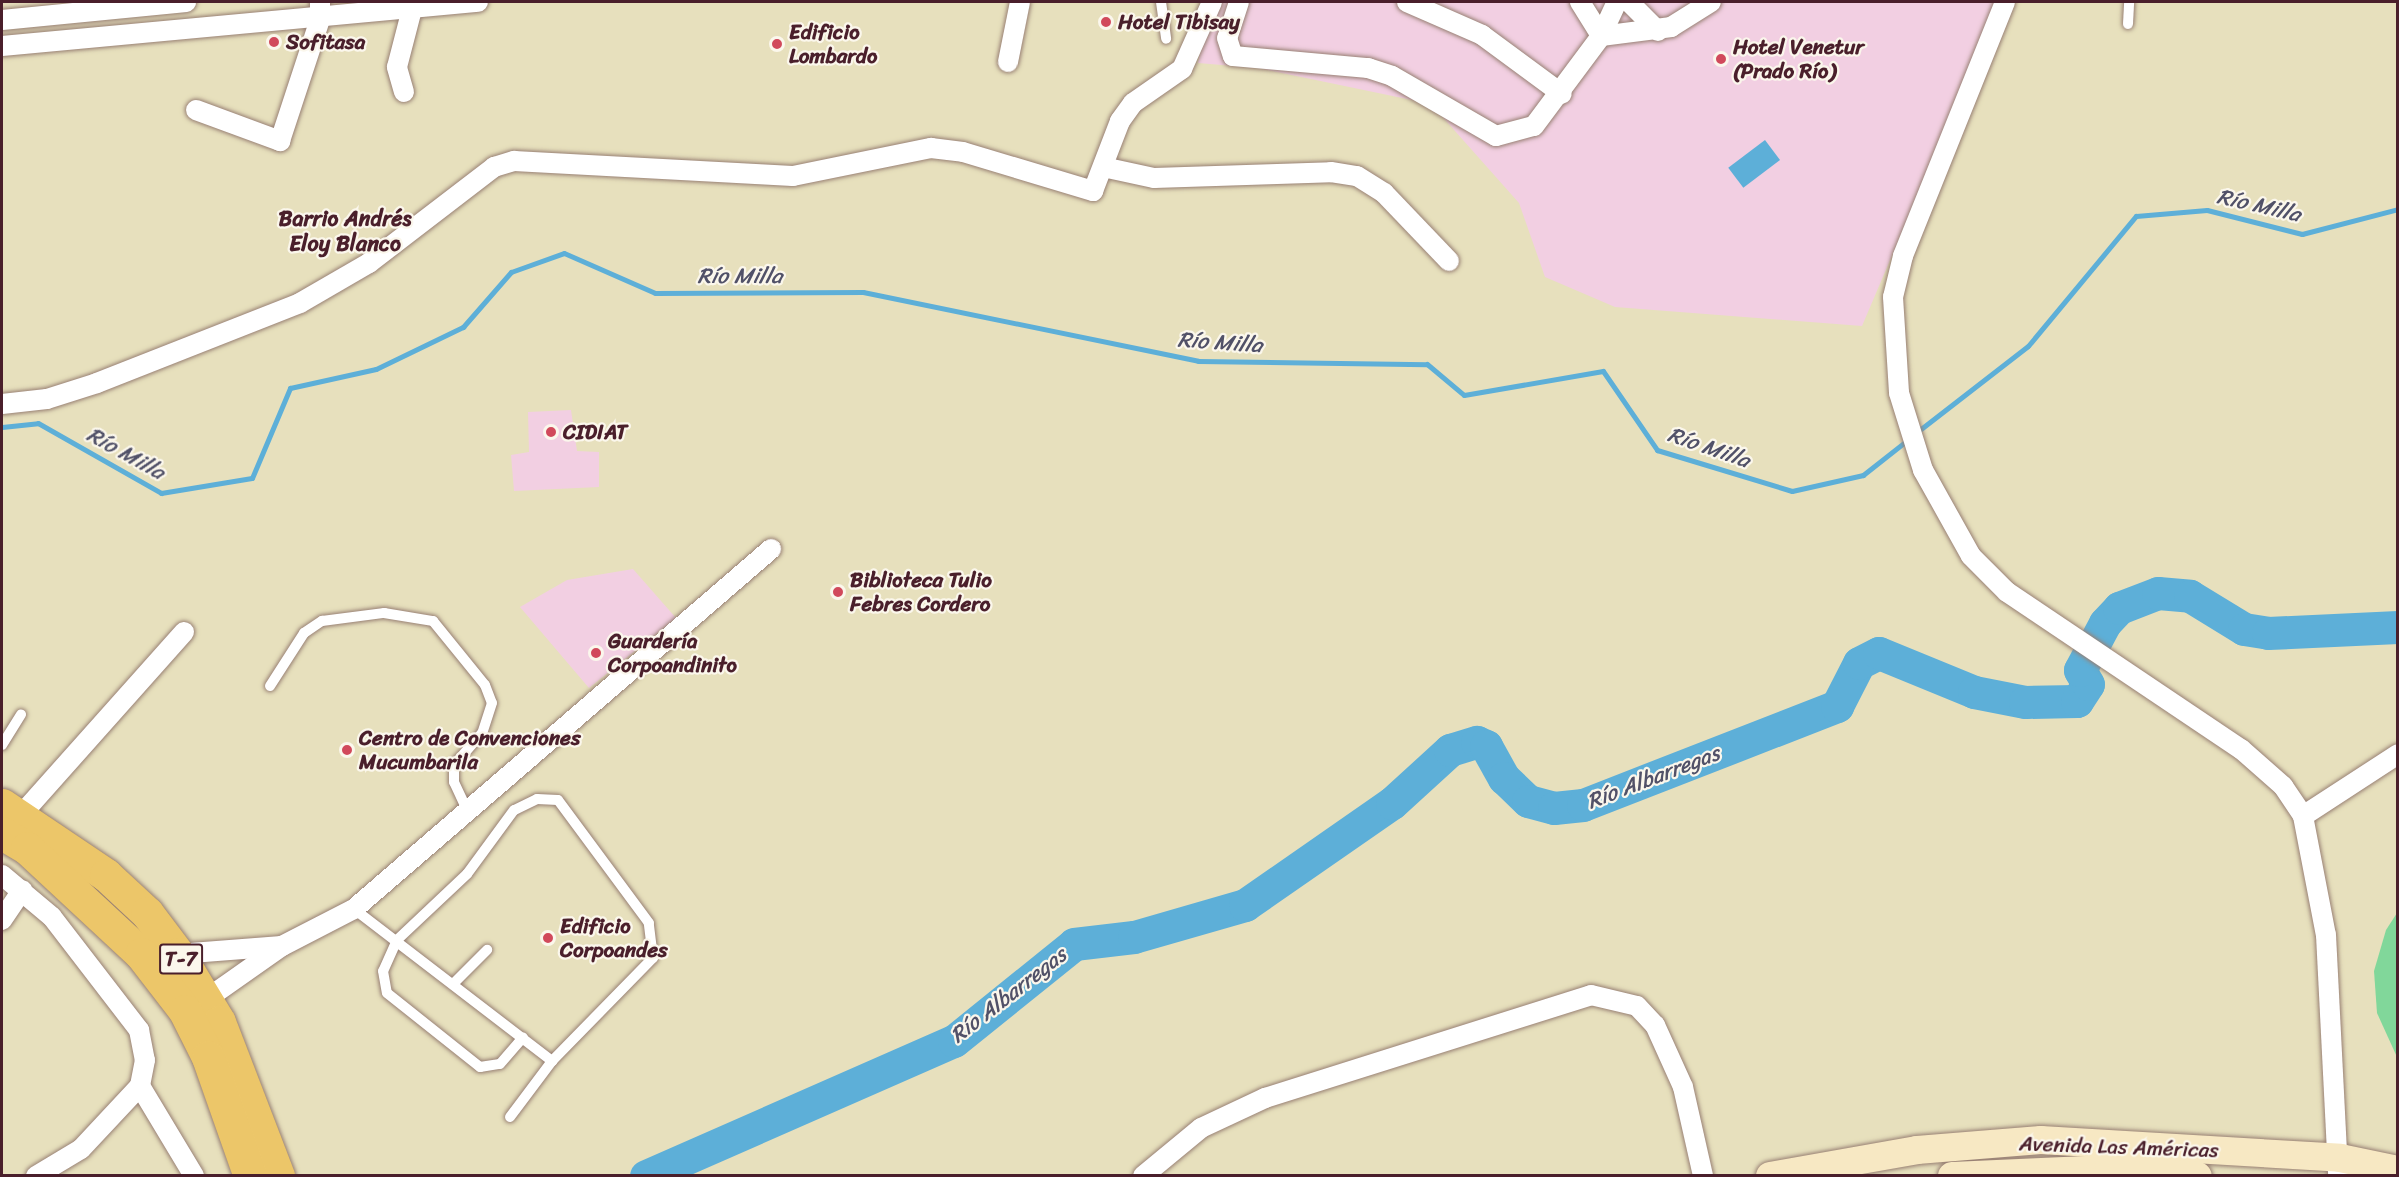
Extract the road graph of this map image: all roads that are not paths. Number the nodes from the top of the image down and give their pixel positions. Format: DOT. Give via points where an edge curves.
graph roads {
  1 [pos="186,2"];
  2 [pos="478,2"];
  3 [pos="1020,2"];
  4 [pos="1161,2"];
  5 [pos="1212,2"];
  6 [pos="1239,2"];
  7 [pos="1407,2"];
  8 [pos="1580,2"];
  9 [pos="1712,2"];
  10 [pos="2005,2"];
  11 [pos="2129,2"];
  12 [pos="1628,3"];
  13 [pos="412,9"];
  14 [pos="320,10"];
  15 [pos="2,20"];
  16 [pos="2128,24"];
  17 [pos="1658,31"];
  18 [pos="1601,36"];
  19 [pos="1166,39"];
  20 [pos="2,46"];
  21 [pos="1008,62"];
  22 [pos="404,92"];
  23 [pos="1562,94"];
  24 [pos="196,110"];
  25 [pos="1103,167"];
  26 [pos="1449,261"];
  27 [pos="2,404"];
  28 [pos="771,549"];
  29 [pos="183,632"];
  30 [pos="270,686"];
  31 [pos="21,714"];
  32 [pos="2,745"];
  33 [pos="2397,754"];
  34 [pos="468,812"];
  35 [pos="2303,816"];
  36 [pos="8,818"];
  37 [pos="2,875"];
  38 [pos="22,890"];
  39 [pos="354,909"];
  40 [pos="2,920"];
  41 [pos="397,940"];
  42 [pos="282,946"];
  43 [pos="487,950"];
  44 [pos="178,954"];
  45 [pos="454,983"];
  46 [pos="197,1006"];
  47 [pos="523,1038"];
  48 [pos="552,1060"];
  49 [pos="140,1086"];
  50 [pos="510,1117"];
  51 [pos="2339,1167"];
  52 [pos="2397,1170"];
  53 [pos="1827,1171"];
  54 [pos="36,1176"];
  55 [pos="194,1176"];
  56 [pos="250,1176"];
  57 [pos="278,1176"];
  58 [pos="1143,1176"];
  59 [pos="1703,1176"];
  60 [pos="1770,1176"];
  61 [pos="1952,1176"];
  62 [pos="2198,1176"];
  1 -- 15 [label="street"];
  2 -- 13 [label="street"];
  3 -- 21 [label="street"];
  4 -- 19 [label="lane"];
  5 -- 25 [label="street" via="1194,52 1169,81 1133,103 1120,121"];
  6 -- 23 [label="street" via="1227,38 1233,56 1368,68 1392,76 1496,136 1534,126"];
  7 -- 23 [label="street" via="1482,35"];
  8 -- 18 [label="street"];
  9 -- 17 [label="street"];
  10 -- 35 [label="street" via="1903,256 1893,297 1899,393 1923,470 1971,556 2007,592 2241,749 2283,786"];
  11 -- 16 [label="lane"];
  12 -- 17 [label="street"];
  12 -- 18 [label="street"];
  13 -- 14 [label="street"];
  13 -- 22 [label="street" via="397,67"];
  14 -- 20 [label="street"];
  14 -- 24 [label="street" via="280,141"];
  17 -- 18 [label="street"];
  18 -- 23 [label="street"];
  25 -- 26 [label="street" via="1154,178 1331,172 1358,176 1384,193"];
  25 -- 27 [label="street" via="1093,191 963,152 931,148 793,176 514,161 494,167 369,263 300,303 87,386 47,399"];
  28 -- 34 [label="street"];
  29 -- 36 [label="street"];
  30 -- 34 [label="lane" via="304,633 322,621 384,613 433,621 485,685 492,703 482,733 454,765 454,782"];
  31 -- 32 [label="lane"];
  33 -- 35 [label="street"];
  34 -- 39 [label="street"];
  35 -- 51 [label="street" via="2326,935"];
  36 -- 44 [label="highway, T-7" via="106,874 147,912"];
  36 -- 46 [label="highway, T-7" via="27,848"];
  37 -- 38 [label="street"];
  38 -- 40 [label="street"];
  38 -- 49 [label="street" via="88,958 139,1030 146,1060"];
  39 -- 41 [label="lane"];
  39 -- 42 [label="street"];
  41 -- 45 [label="lane"];
  41 -- 47 [label="lane" via="383,971 387,993 480,1067 500,1064"];
  41 -- 48 [label="lane" via="467,874 514,810 537,799 558,800 649,923 655,939 653,958"];
  42 -- 44 [label="street"];
  42 -- 46 [label="street"];
  43 -- 45 [label="lane"];
  44 -- 46 [label="highway, T-7"];
  45 -- 47 [label="lane"];
  46 -- 56 [label="highway, T-7" via="208,1057"];
  46 -- 57 [label="highway, T-7"];
  47 -- 48 [label="lane"];
  48 -- 50 [label="lane"];
  49 -- 54 [label="street" via="81,1149"];
  49 -- 55 [label="street"];
  51 -- 52 [label="street, Avenida Las Américas"];
  51 -- 53 [label="street, Avenida Las Américas" via="2042,1140 1917,1150"];
  53 -- 60 [label="street, Avenida Las Américas"];
  58 -- 59 [label="street" via="1201,1128 1265,1098 1591,995 1637,1006 1655,1024 1683,1086"];
  61 -- 62 [label="street, Avenida Las Américas" via="2109,1169"];
}
